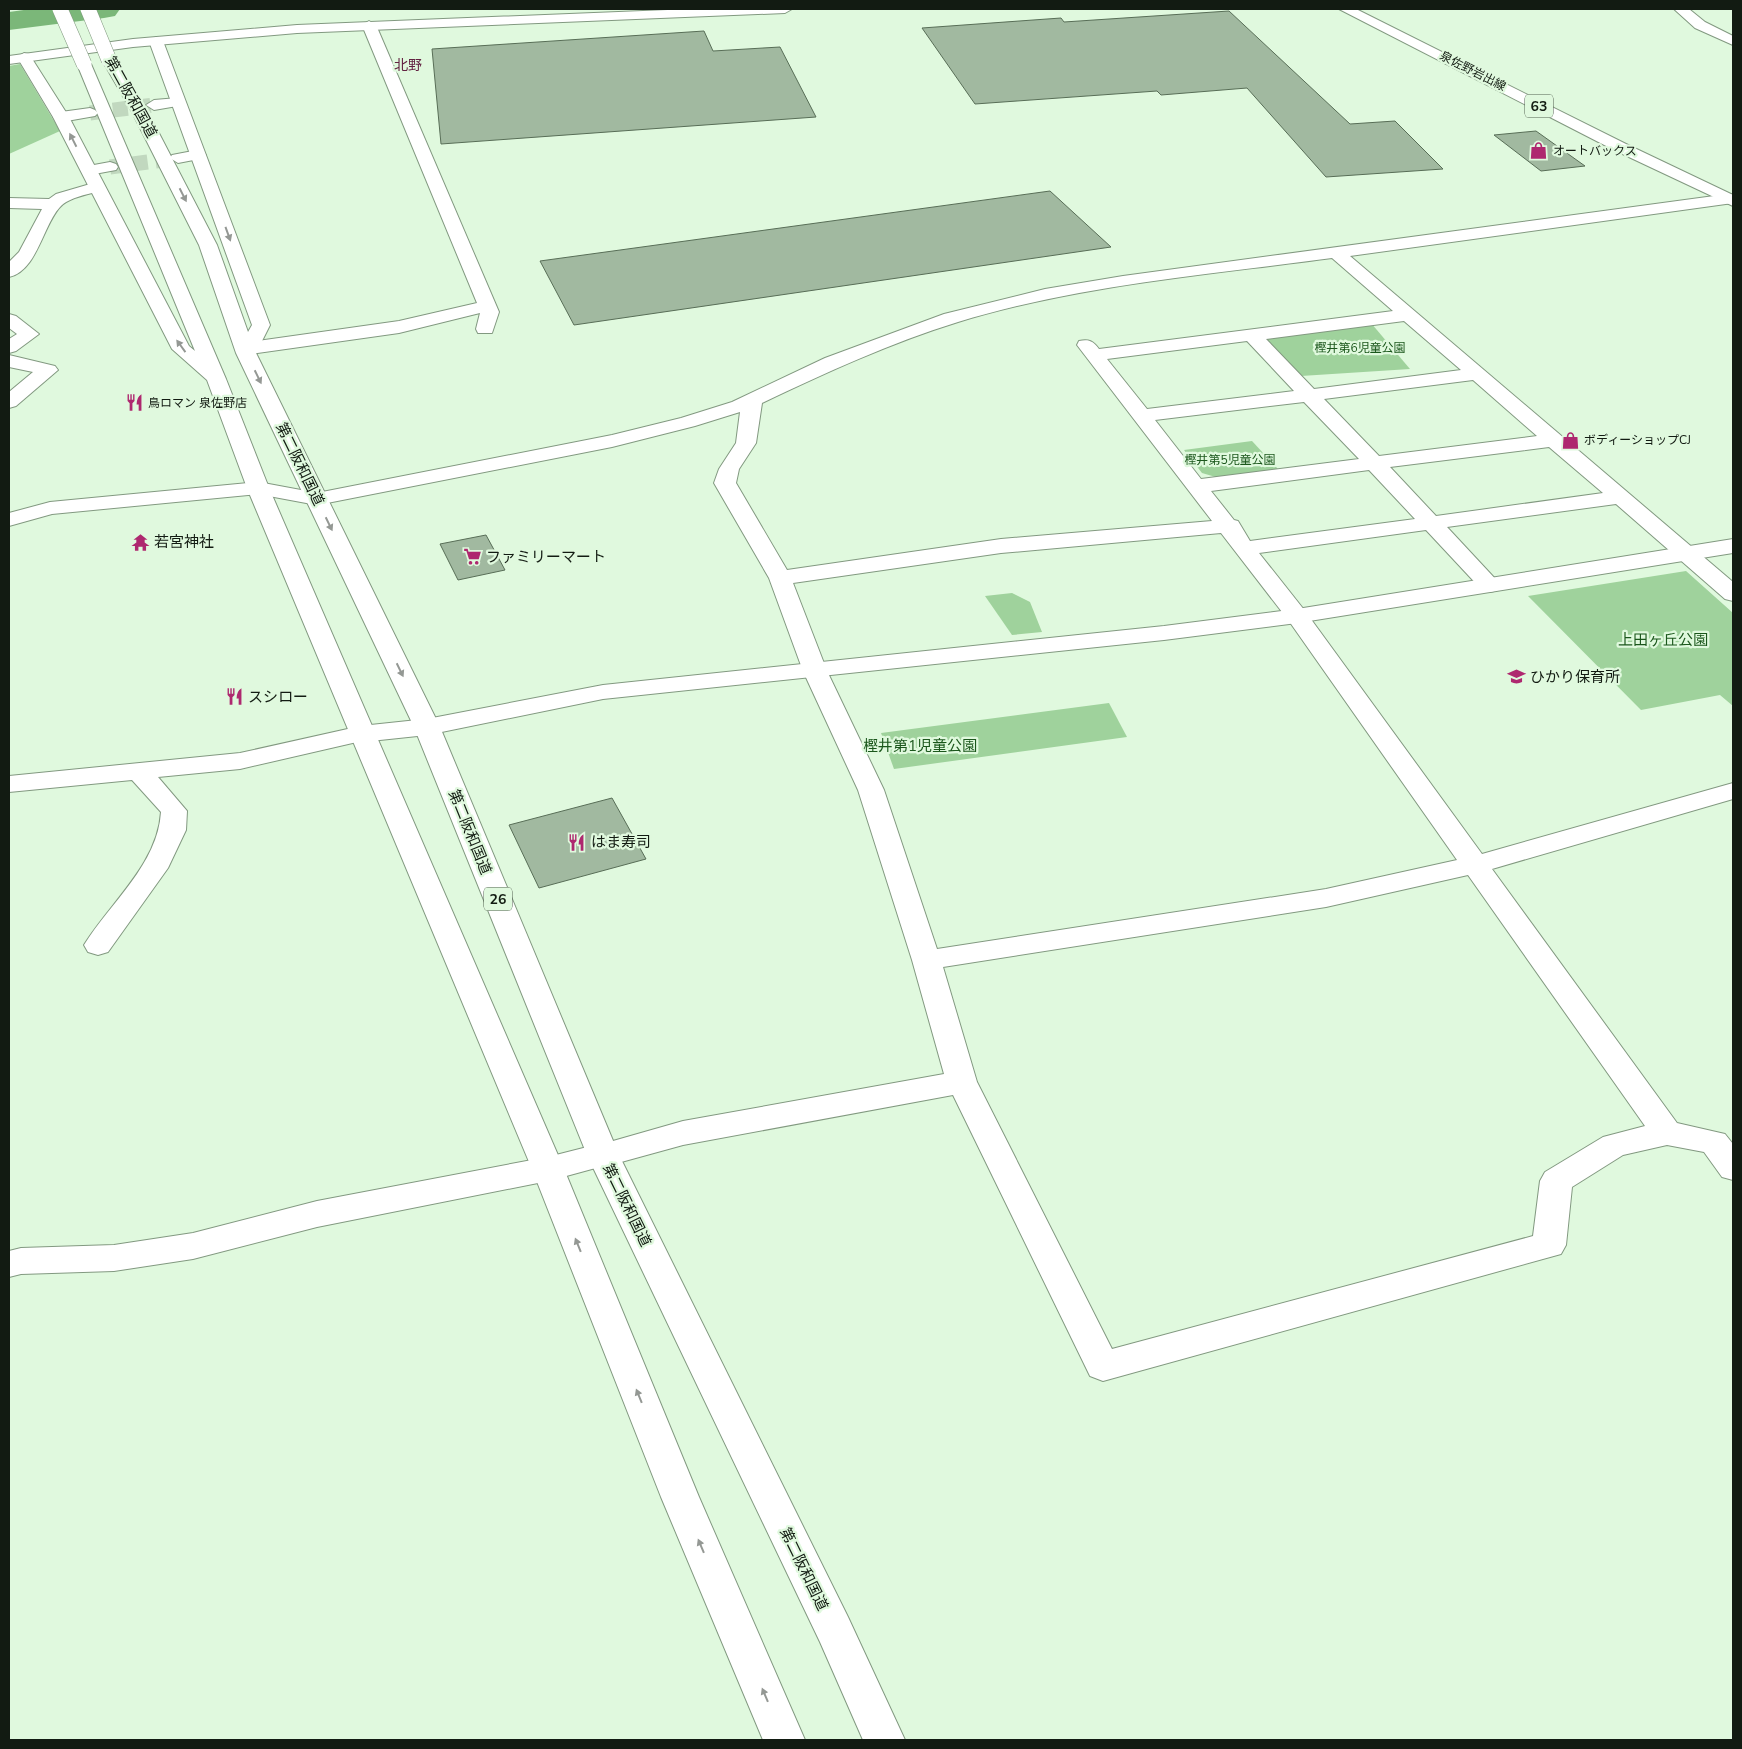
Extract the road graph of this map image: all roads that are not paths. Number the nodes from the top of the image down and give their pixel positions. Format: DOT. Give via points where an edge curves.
graph roads {
  1 [pos="60,9"];
  2 [pos="88,9"];
  3 [pos="784,9"];
  4 [pos="1346,9"];
  5 [pos="1681,9"];
  6 [pos="369,25"];
  7 [pos="156,41"];
  8 [pos="1733,41"];
  9 [pos="17,59"];
  10 [pos="96,62"];
  11 [pos="178,102"];
  12 [pos="154,105"];
  13 [pos="90,114"];
  14 [pos="61,117"];
  15 [pos="198,155"];
  16 [pos="178,158"];
  17 [pos="110,167"];
  18 [pos="89,170"];
  19 [pos="97,187"];
  20 [pos="1731,200"];
  21 [pos="9,204"];
  22 [pos="53,204"];
  23 [pos="1335,252"];
  24 [pos="9,254"];
  25 [pos="26,254"];
  26 [pos="9,272"];
  27 [pos="487,306"];
  28 [pos="1408,315"];
  29 [pos="9,320"];
  30 [pos="486,329"];
  31 [pos="1252,335"];
  32 [pos="9,347"];
  33 [pos="248,351"];
  34 [pos="9,360"];
  35 [pos="1477,374"];
  36 [pos="216,379"];
  37 [pos="1307,395"];
  38 [pos="752,400"];
  39 [pos="9,402"];
  40 [pos="1142,416"];
  41 [pos="1554,440"];
  42 [pos="1372,463"];
  43 [pos="1198,486"];
  44 [pos="258,488"];
  45 [pos="1621,497"];
  46 [pos="317,499"];
  47 [pos="9,520"];
  48 [pos="1430,523"];
  49 [pos="1230,526"];
  50 [pos="1733,546"];
  51 [pos="1246,548"];
  52 [pos="1687,554"];
  53 [pos="780,578"];
  54 [pos="1490,585"];
  55 [pos="1733,594"];
  56 [pos="1298,616"];
  57 [pos="815,671"];
  58 [pos="427,727"];
  59 [pos="361,734"];
  60 [pos="138,771"];
  61 [pos="9,784"];
  62 [pos="1733,791"];
  63 [pos="1475,866"];
  64 [pos="98,945"];
  65 [pos="926,960"];
  66 [pos="962,1082"];
  67 [pos="1667,1133"];
  68 [pos="603,1155"];
  69 [pos="548,1168"];
  70 [pos="1733,1168"];
  71 [pos="9,1264"];
  72 [pos="784,1740"];
  73 [pos="884,1740"];
  1 -- 10 [label="main road, 第二阪和国道 / 26, bridge"];
  2 -- 10 [label="main road, 第二阪和国道 / 26, bridge"];
  3 -- 6 [label="main road"];
  4 -- 20 [label="main road, 泉佐野岩出線 / 63"];
  5 -- 8 [label="main road" via="1700,25"];
  6 -- 7 [label="main road"];
  6 -- 27 [label="main road"];
  7 -- 9 [label="main road"];
  7 -- 11 [label="main road"];
  9 -- 14 [label="main road"];
  10 -- 33 [label="main road, 第二阪和国道 / 26, one-way" via="140,112 208,245"];
  10 -- 36 [label="main road, 第二阪和国道 / 26"];
  11 -- 12 [label="main road"];
  11 -- 15 [label="main road"];
  13 -- 14 [label="main road"];
  18 -- 14 [label="main road, one-way"];
  15 -- 16 [label="main road"];
  15 -- 33 [label="main road, one-way" via="261,325"];
  17 -- 18 [label="main road"];
  18 -- 19 [label="main road"];
  19 -- 22 [label="main road"];
  36 -- 19 [label="main road, one-way" via="181,349"];
  20 -- 23 [label="main road"];
  21 -- 22 [label="main road"];
  22 -- 25 [label="main road"];
  23 -- 28 [label="main road"];
  23 -- 38 [label="main road" via="1045,294 952,318 832,362"];
  24 -- 25 [label="main road"];
  25 -- 26 [label="main road"];
  27 -- 30 [label="main road" via="490,312"];
  27 -- 33 [label="main road" via="399,327"];
  28 -- 31 [label="main road"];
  28 -- 35 [label="main road"];
  29 -- 32 [label="main road" via="30,334"];
  31 -- 37 [label="main road"];
  31 -- 40 [label="main road" via="1090,350"];
  33 -- 46 [label="main road, 第二阪和国道 / 26, one-way"];
  34 -- 39 [label="main road" via="48,370"];
  35 -- 37 [label="main road"];
  35 -- 41 [label="main road"];
  36 -- 44 [label="main road, 第二阪和国道 / 26"];
  37 -- 40 [label="main road"];
  37 -- 42 [label="main road"];
  38 -- 46 [label="main road" via="688,422 612,440"];
  38 -- 53 [label="main road" via="746,442 728,469 725,483"];
  40 -- 43 [label="main road"];
  41 -- 42 [label="main road"];
  41 -- 45 [label="main road"];
  42 -- 43 [label="main road"];
  42 -- 48 [label="main road"];
  43 -- 49 [label="main road"];
  44 -- 46 [label="main road"];
  44 -- 47 [label="main road" via="50,508"];
  44 -- 59 [label="main road, 第二阪和国道 / 26"];
  45 -- 48 [label="main road"];
  45 -- 52 [label="main road"];
  46 -- 58 [label="main road, 第二阪和国道 / 26, one-way"];
  48 -- 51 [label="main road"];
  48 -- 54 [label="main road"];
  49 -- 51 [label="main road"];
  49 -- 53 [label="main road" via="1001,546"];
  50 -- 52 [label="main road"];
  51 -- 56 [label="main road"];
  52 -- 54 [label="main road"];
  52 -- 55 [label="main road"];
  53 -- 57 [label="main road"];
  54 -- 56 [label="main road"];
  56 -- 57 [label="main road"];
  56 -- 63 [label="main road"];
  57 -- 58 [label="main road" via="603,692"];
  57 -- 65 [label="main road" via="871,790"];
  58 -- 59 [label="main road"];
  58 -- 68 [label="main road, 第二阪和国道 / 26"];
  59 -- 60 [label="main road" via="240,761"];
  59 -- 69 [label="main road, 第二阪和国道 / 26"];
  60 -- 61 [label="main road"];
  60 -- 64 [label="main road" via="174,811 173,830 154,868"];
  62 -- 63 [label="main road"];
  63 -- 65 [label="main road" via="1326,898"];
  63 -- 67 [label="main road"];
  65 -- 66 [label="main road"];
  66 -- 67 [label="main road" via="1103,1366 1549,1245 1556,1181 1614,1145"];
  66 -- 68 [label="main road" via="683,1133"];
  67 -- 70 [label="main road" via="1714,1142"];
  68 -- 69 [label="main road"];
  68 -- 73 [label="main road, 第二阪和国道 / 26" via="834,1630"];
  69 -- 71 [label="main road" via="318,1214 193,1246 114,1258"];
  72 -- 69 [label="main road, 第二阪和国道 / 26, one-way" via="680,1497"];
}
